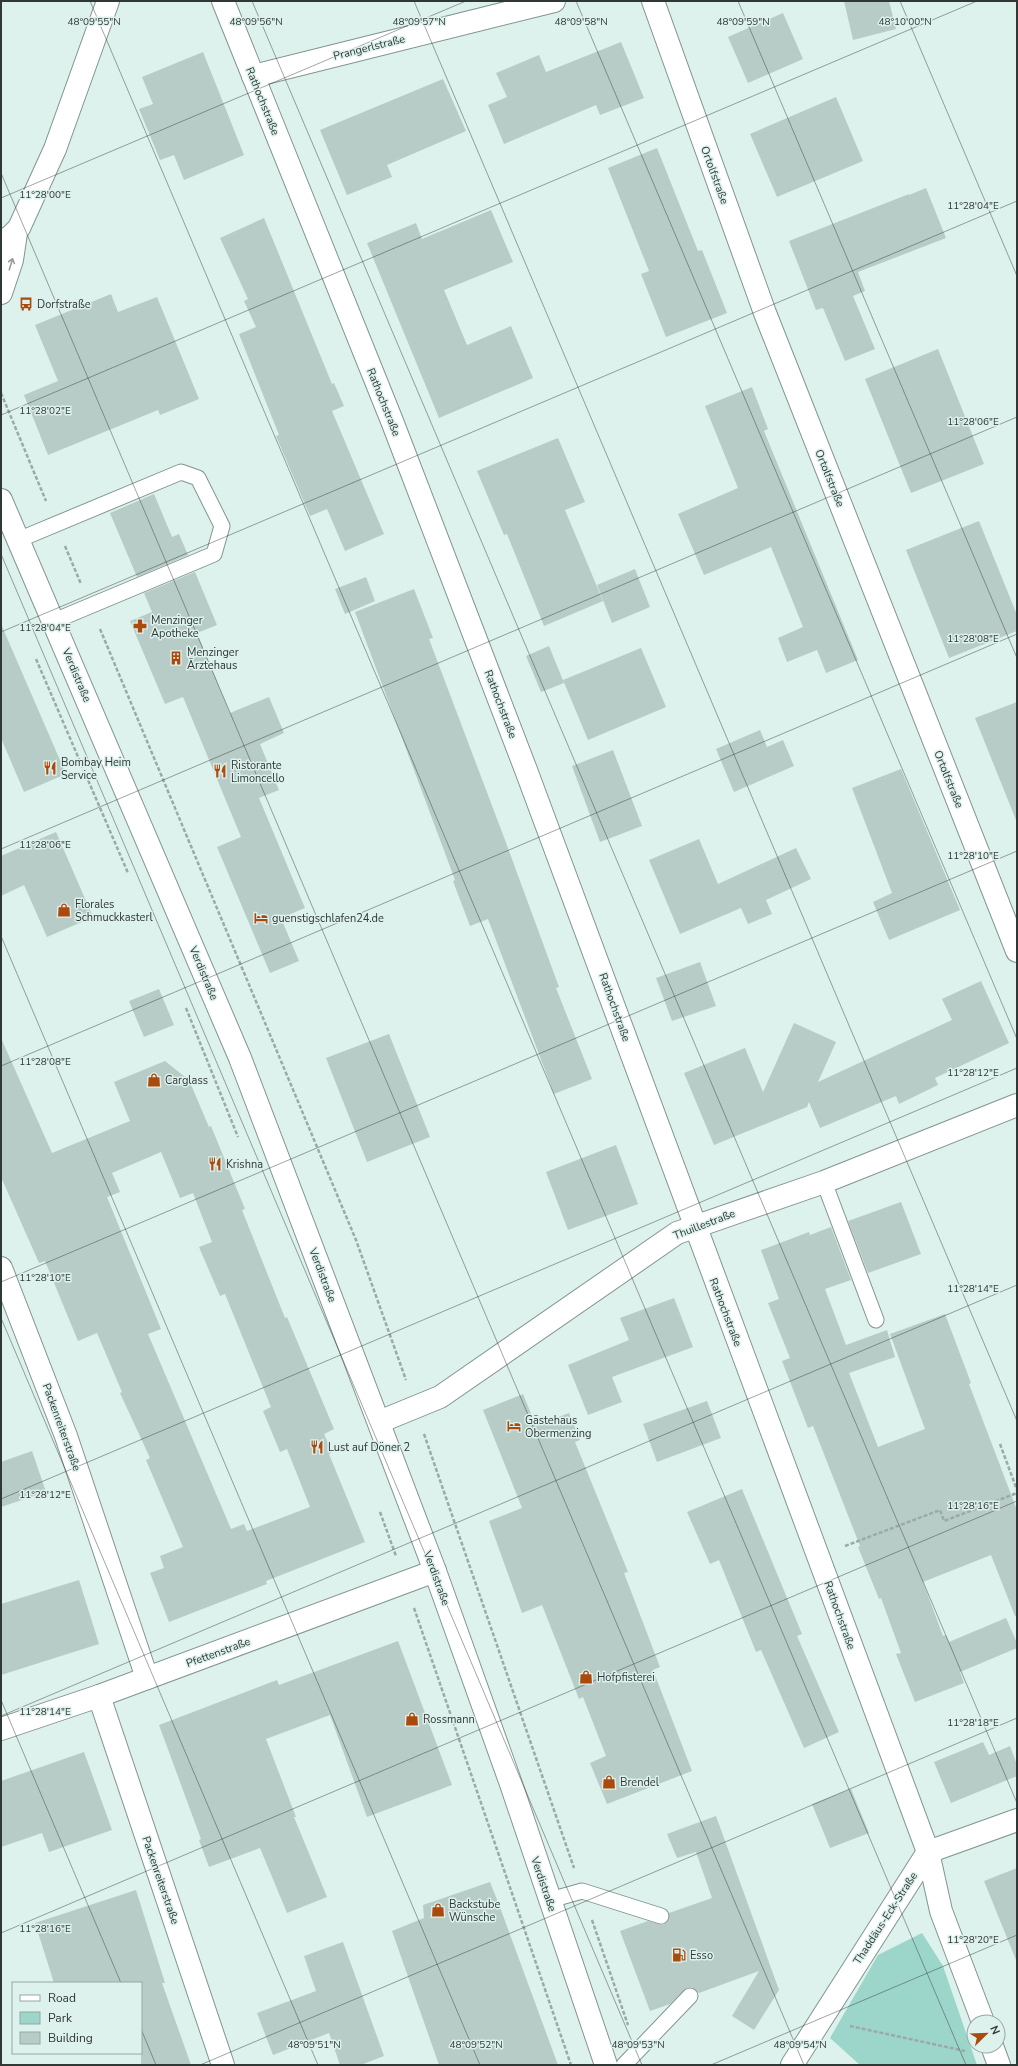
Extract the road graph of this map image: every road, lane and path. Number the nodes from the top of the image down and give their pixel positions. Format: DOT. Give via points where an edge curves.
graph roads {
  1 [pos="223,1"];
  2 [pos="554,1"];
  3 [pos="653,1"];
  4 [pos="109,5"];
  5 [pos="253,76"];
  6 [pos="8,237"];
  7 [pos="1,293"];
  8 [pos="1,500"];
  9 [pos="18,540"];
  10 [pos="54,621"];
  11 [pos="34,655"];
  12 [pos="129,875"];
  13 [pos="1013,927"];
  14 [pos="1017,951"];
  15 [pos="184,1004"];
  16 [pos="1017,1105"];
  17 [pos="240,1144"];
  18 [pos="824,1182"];
  19 [pos="694,1226"];
  20 [pos="1,1268"];
  21 [pos="876,1320"];
  22 [pos="379,1422"];
  23 [pos="1000,1444"];
  24 [pos="1017,1490"];
  25 [pos="1017,1493"];
  26 [pos="379,1508"];
  27 [pos="818,1556"];
  28 [pos="435,1571"];
  29 [pos="406,1582"];
  30 [pos="146,1678"];
  31 [pos="99,1696"];
  32 [pos="1,1729"];
  33 [pos="1017,1820"];
  34 [pos="928,1852"];
  35 [pos="550,1900"];
  36 [pos="661,1916"];
  37 [pos="690,1996"];
  38 [pos="980,2014"];
  39 [pos="821,2020"];
  40 [pos="996,2056"];
  41 [pos="223,2065"];
  42 [pos="571,2065"];
  43 [pos="606,2065"];
  44 [pos="624,2065"];
  45 [pos="792,2065"];
  1 -- 5 [label="street, Rathochstraße"];
  2 -- 5 [label="street, Prangerlstraße"];
  3 -- 13 [label="street, Ortolfstraße" via="765,313"];
  4 -- 6 [label="street" via="55,149"];
  5 -- 19 [label="street, Rathochstraße" via="389,414 520,755 612,998"];
  7 -- 6 [label="street, one-way" via="12,260"];
  8 -- 9 [label="street, Verdistraße"];
  9 -- 10 [label="street, Verdistraße"];
  9 -- 10 [label="lane" via="181,472 198,478 222,526 214,554"];
  10 -- 22 [label="street, Verdistraße" via="240,1058"];
  11 -- 12 [label="path"];
  13 -- 14 [label="street, Ortolfstraße"];
  15 -- 17 [label="path"];
  16 -- 18 [label="street, Thuillestraße"];
  18 -- 19 [label="street, Thuillestraße"];
  18 -- 21 [label="lane"];
  19 -- 22 [label="street, Thuillestraße" via="677,1233 440,1397"];
  19 -- 27 [label="street, Rathochstraße"];
  20 -- 30 [label="street, Packenreiterstraße" via="66,1436"];
  22 -- 28 [label="street, Verdistraße"];
  23 -- 24 [label="path"];
  25 -- 27 [label="path" via="944,1521 940,1510"];
  26 -- 29 [label="path"];
  27 -- 34 [label="street, Rathochstraße"];
  28 -- 29 [label="street, Pfettenstraße"];
  28 -- 35 [label="street, Verdistraße"];
  29 -- 30 [label="street, Pfettenstraße"];
  29 -- 42 [label="path"];
  30 -- 31 [label="street, Pfettenstraße"];
  31 -- 32 [label="street, Pfettenstraße"];
  31 -- 41 [label="street, Packenreiterstraße"];
  33 -- 34 [label="street"];
  34 -- 38 [label="street, Rathochstraße" via="941,1911"];
  34 -- 39 [label="street, Thaddäus-Eck-Straße"];
  35 -- 36 [label="lane" via="582,1891"];
  35 -- 43 [label="street, Verdistraße"];
  37 -- 44 [label="lane"];
  39 -- 40 [label="path"];
  39 -- 45 [label="street, Thaddäus-Eck-Straße"];
}
